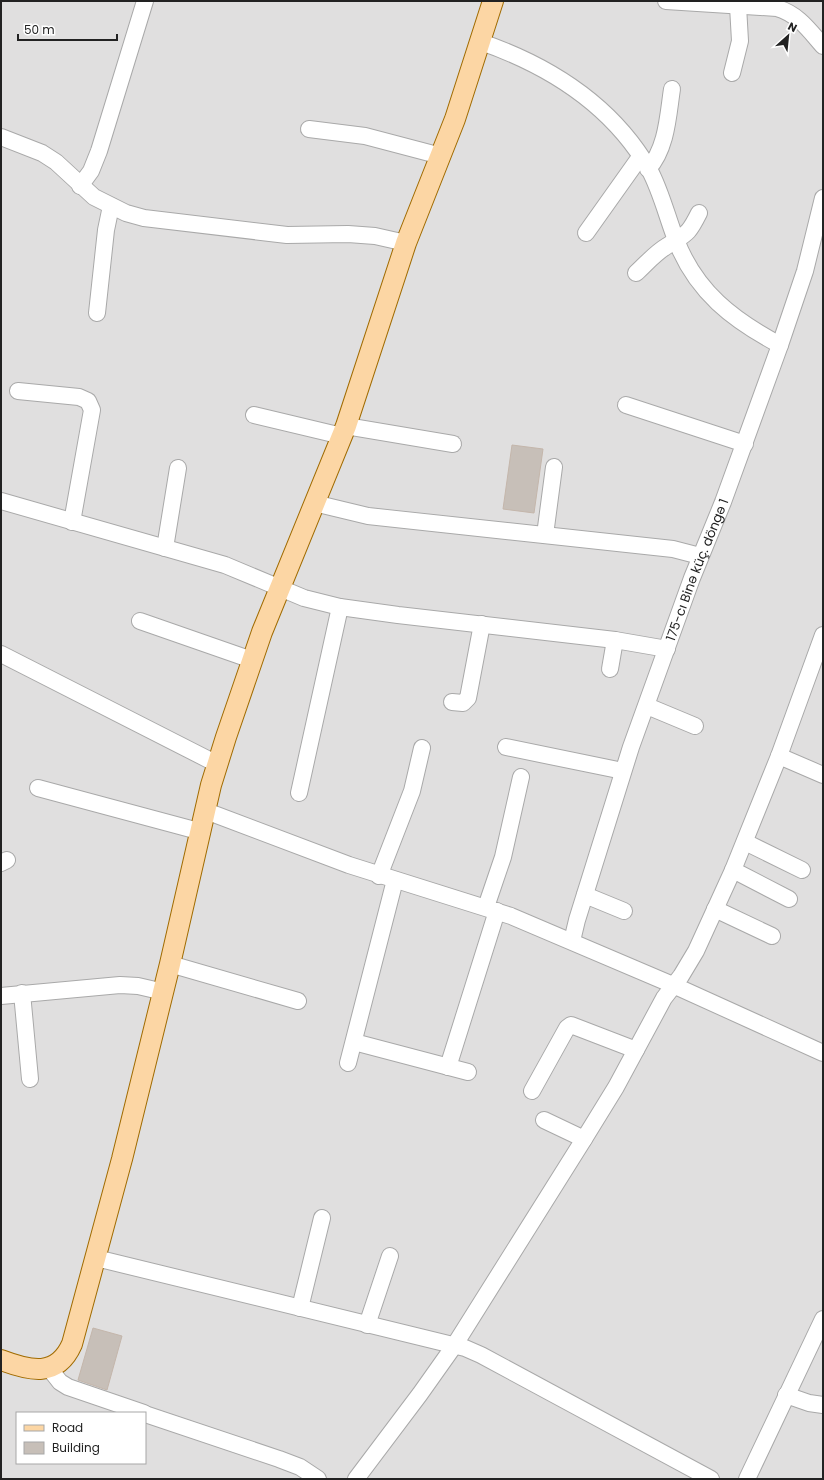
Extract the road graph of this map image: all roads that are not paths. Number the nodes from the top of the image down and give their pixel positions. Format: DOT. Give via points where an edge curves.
graph roads {
  1 [pos="145,1"];
  2 [pos="493,1"];
  3 [pos="666,1"];
  4 [pos="758,4"];
  5 [pos="738,6"];
  6 [pos="481,42"];
  7 [pos="823,46"];
  8 [pos="732,73"];
  9 [pos="672,89"];
  10 [pos="309,129"];
  11 [pos="1,137"];
  12 [pos="441,156"];
  13 [pos="644,163"];
  14 [pos="80,186"];
  15 [pos="823,198"];
  16 [pos="111,206"];
  17 [pos="699,213"];
  18 [pos="586,233"];
  19 [pos="676,241"];
  20 [pos="406,243"];
  21 [pos="636,274"];
  22 [pos="97,313"];
  23 [pos="780,345"];
  24 [pos="18,391"];
  25 [pos="626,405"];
  26 [pos="254,415"];
  27 [pos="344,431"];
  28 [pos="454,444"];
  29 [pos="744,444"];
  30 [pos="554,467"];
  31 [pos="178,468"];
  32 [pos="1,501"];
  33 [pos="314,503"];
  34 [pos="72,522"];
  35 [pos="545,535"];
  36 [pos="165,548"];
  37 [pos="700,556"];
  38 [pos="279,589"];
  39 [pos="340,607"];
  40 [pos="140,621"];
  41 [pos="482,624"];
  42 [pos="823,635"];
  43 [pos="615,640"];
  44 [pos="667,649"];
  45 [pos="1,654"];
  46 [pos="252,660"];
  47 [pos="610,669"];
  48 [pos="452,702"];
  49 [pos="647,706"];
  50 [pos="695,726"];
  51 [pos="506,747"];
  52 [pos="422,748"];
  53 [pos="779,756"];
  54 [pos="217,764"];
  55 [pos="623,771"];
  56 [pos="823,775"];
  57 [pos="521,777"];
  58 [pos="38,788"];
  59 [pos="299,793"];
  60 [pos="206,811"];
  61 [pos="202,832"];
  62 [pos="745,842"];
  63 [pos="734,870"];
  64 [pos="802,870"];
  65 [pos="380,876"];
  66 [pos="395,880"];
  67 [pos="584,895"];
  68 [pos="789,899"];
  69 [pos="492,909"];
  70 [pos="716,909"];
  71 [pos="624,911"];
  72 [pos="772,936"];
  73 [pos="572,941"];
  74 [pos="170,964"];
  75 [pos="673,985"];
  76 [pos="164,992"];
  77 [pos="22,994"];
  78 [pos="1,996"];
  79 [pos="298,1001"];
  80 [pos="354,1042"];
  81 [pos="636,1050"];
  82 [pos="823,1053"];
  83 [pos="348,1063"];
  84 [pos="448,1067"];
  85 [pos="468,1072"];
  86 [pos="30,1079"];
  87 [pos="532,1091"];
  88 [pos="544,1120"];
  89 [pos="584,1140"];
  90 [pos="322,1218"];
  91 [pos="390,1256"];
  92 [pos="96,1258"];
  93 [pos="300,1308"];
  94 [pos="823,1318"];
  95 [pos="366,1325"];
  96 [pos="454,1346"];
  97 [pos="1,1360"];
  98 [pos="49,1368"];
  99 [pos="786,1394"];
  100 [pos="823,1405"];
  101 [pos="141,1412"];
  102 [pos="146,1414"];
  103 [pos="318,1479"];
  104 [pos="356,1479"];
  105 [pos="711,1479"];
  106 [pos="747,1479"];
  1 -- 14 [label="street" via="99,151 91,171"];
  2 -- 6 [label="main road"];
  3 -- 5 [label="street"];
  4 -- 5 [label="street"];
  4 -- 7 [label="street" via="788,11 797,17"];
  5 -- 8 [label="street" via="740,41"];
  6 -- 12 [label="main road"];
  6 -- 13 [label="street" via="533,62 582,93 615,123"];
  9 -- 13 [label="street" via="659,153"];
  10 -- 12 [label="street" via="365,136"];
  11 -- 14 [label="street" via="42,152"];
  12 -- 20 [label="main road"];
  13 -- 18 [label="street"];
  13 -- 19 [label="street" via="656,183"];
  14 -- 16 [label="street"];
  15 -- 23 [label="street, 175-cı Binə küç. döngə 1" via="805,271"];
  16 -- 20 [label="street" via="144,218 287,235 376,236"];
  16 -- 22 [label="street"];
  17 -- 19 [label="street" via="692,228"];
  19 -- 21 [label="street" via="656,254"];
  19 -- 23 [label="street" via="699,283 714,300 745,326"];
  20 -- 27 [label="main road"];
  23 -- 29 [label="street, 175-cı Binə küç. döngə 1"];
  24 -- 34 [label="street" via="79,397 88,401 92,410"];
  25 -- 29 [label="street"];
  26 -- 27 [label="street"];
  27 -- 28 [label="street"];
  27 -- 33 [label="main road"];
  29 -- 37 [label="street, 175-cı Binə küç. döngə 1"];
  30 -- 35 [label="street"];
  31 -- 36 [label="street"];
  32 -- 34 [label="street"];
  33 -- 35 [label="street" via="368,516"];
  33 -- 38 [label="main road"];
  34 -- 36 [label="street"];
  35 -- 37 [label="street" via="673,549"];
  36 -- 38 [label="street" via="226,565"];
  37 -- 44 [label="street, 175-cı Binə küç. döngə 1"];
  38 -- 39 [label="street"];
  38 -- 46 [label="main road"];
  39 -- 41 [label="street"];
  39 -- 59 [label="street"];
  40 -- 46 [label="street"];
  41 -- 43 [label="street"];
  41 -- 48 [label="street" via="468,698 464,703"];
  42 -- 53 [label="street"];
  43 -- 44 [label="street"];
  43 -- 47 [label="street"];
  44 -- 49 [label="street, 175-cı Binə küç. döngə 1"];
  45 -- 54 [label="street"];
  46 -- 54 [label="main road"];
  49 -- 50 [label="street"];
  49 -- 55 [label="street, 175-cı Binə küç. döngə 1"];
  51 -- 55 [label="street"];
  52 -- 65 [label="street" via="412,791"];
  53 -- 56 [label="street"];
  53 -- 62 [label="street"];
  54 -- 60 [label="main road"];
  55 -- 67 [label="street, 175-cı Binə küç. döngə 1"];
  57 -- 69 [label="street"];
  58 -- 61 [label="street"];
  60 -- 61 [label="main road"];
  60 -- 65 [label="street"];
  61 -- 74 [label="main road"];
  62 -- 63 [label="street"];
  62 -- 64 [label="street"];
  63 -- 68 [label="street"];
  63 -- 70 [label="street"];
  65 -- 66 [label="street"];
  66 -- 69 [label="street"];
  66 -- 80 [label="street"];
  67 -- 71 [label="street"];
  67 -- 73 [label="street, 175-cı Binə küç. döngə 1"];
  69 -- 73 [label="street"];
  69 -- 84 [label="street"];
  70 -- 72 [label="street"];
  70 -- 75 [label="street" via="696,951"];
  73 -- 75 [label="street"];
  74 -- 76 [label="main road"];
  74 -- 79 [label="street"];
  75 -- 81 [label="street"];
  75 -- 82 [label="street"];
  76 -- 77 [label="street" via="120,985"];
  76 -- 92 [label="main road"];
  77 -- 78 [label="street"];
  77 -- 86 [label="street"];
  80 -- 83 [label="street"];
  80 -- 84 [label="street"];
  81 -- 87 [label="street" via="571,1025"];
  81 -- 89 [label="street"];
  84 -- 85 [label="street"];
  88 -- 89 [label="street"];
  89 -- 96 [label="street"];
  90 -- 93 [label="street"];
  91 -- 95 [label="street"];
  92 -- 93 [label="street"];
  92 -- 98 [label="main road" via="72,1344 62,1361"];
  93 -- 95 [label="street"];
  94 -- 99 [label="street"];
  95 -- 96 [label="street"];
  96 -- 104 [label="street"];
  96 -- 105 [label="street" via="481,1355"];
  97 -- 98 [label="main road" via="31,1369"];
  98 -- 101 [label="street" via="60,1382 68,1387"];
  99 -- 100 [label="street" via="809,1403"];
  99 -- 106 [label="street"];
  102 -- 103 [label="street" via="279,1459"];
}
